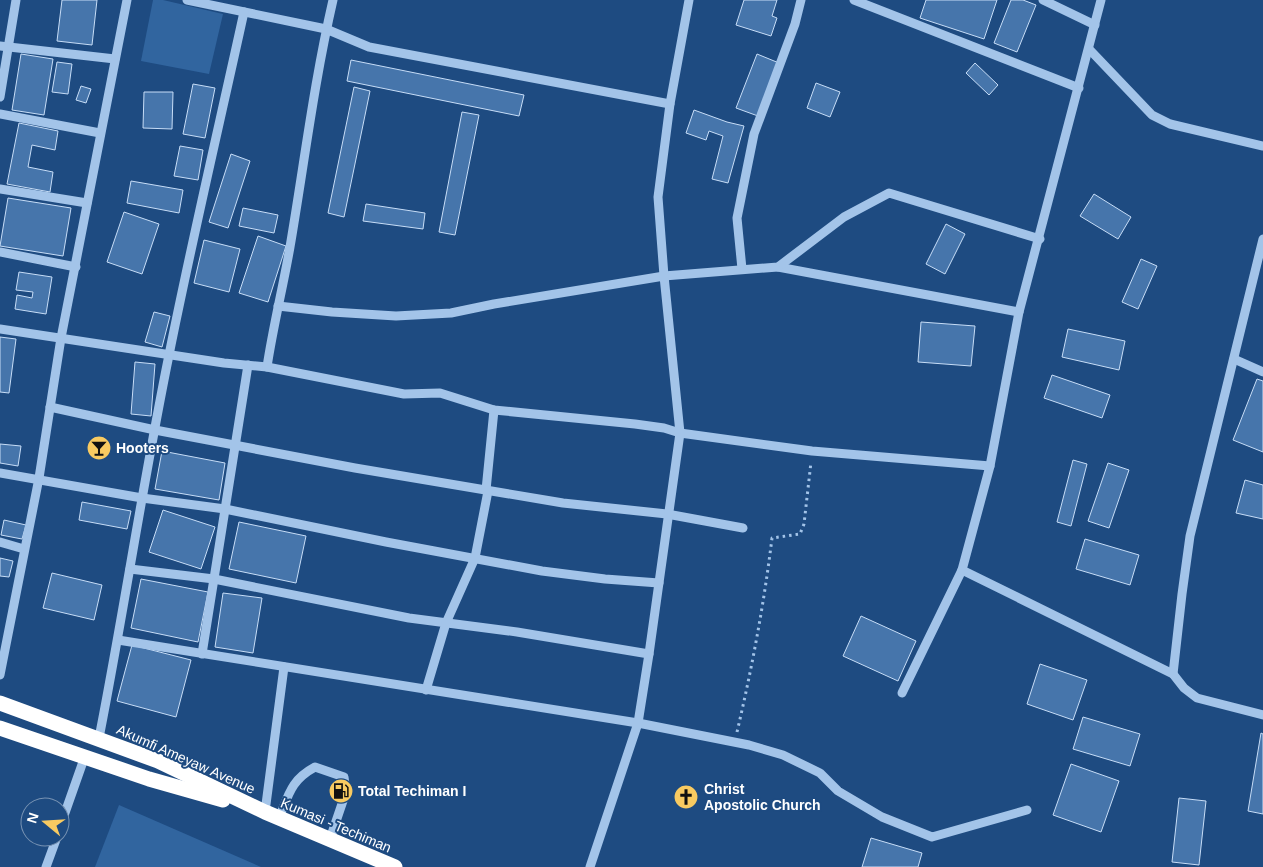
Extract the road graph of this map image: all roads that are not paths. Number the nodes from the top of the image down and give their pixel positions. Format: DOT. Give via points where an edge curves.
graph roads {
  1 [pos="16,0"];
  2 [pos="128,0"];
  3 [pos="187,0"];
  4 [pos="332,0"];
  5 [pos="689,0"];
  6 [pos="801,0"];
  7 [pos="854,0"];
  8 [pos="1043,0"];
  9 [pos="1101,0"];
  10 [pos="244,12"];
  11 [pos="1095,24"];
  12 [pos="326,29"];
  13 [pos="4,47"];
  14 [pos="1089,49"];
  15 [pos="115,59"];
  16 [pos="1079,88"];
  17 [pos="0,97"];
  18 [pos="670,104"];
  19 [pos="0,114"];
  20 [pos="100,133"];
  21 [pos="1263,146"];
  22 [pos="0,189"];
  23 [pos="87,203"];
  24 [pos="1040,239"];
  25 [pos="1263,239"];
  26 [pos="0,252"];
  27 [pos="76,266"];
  28 [pos="778,267"];
  29 [pos="742,269"];
  30 [pos="664,276"];
  31 [pos="278,306"];
  32 [pos="1019,312"];
  33 [pos="0,329"];
  34 [pos="61,338"];
  35 [pos="169,355"];
  36 [pos="1234,360"];
  37 [pos="248,365"];
  38 [pos="267,367"];
  39 [pos="1263,372"];
  40 [pos="50,407"];
  41 [pos="494,410"];
  42 [pos="155,430"];
  43 [pos="680,433"];
  44 [pos="235,445"];
  45 [pos="990,466"];
  46 [pos="0,473"];
  47 [pos="39,478"];
  48 [pos="486,490"];
  49 [pos="142,498"];
  50 [pos="225,509"];
  51 [pos="667,514"];
  52 [pos="743,528"];
  53 [pos="0,542"];
  54 [pos="24,549"];
  55 [pos="475,558"];
  56 [pos="130,569"];
  57 [pos="962,570"];
  58 [pos="214,579"];
  59 [pos="659,583"];
  60 [pos="446,623"];
  61 [pos="118,640"];
  62 [pos="202,654"];
  63 [pos="650,654"];
  64 [pos="284,667"];
  65 [pos="1174,674"];
  66 [pos="0,675"];
  67 [pos="426,690"];
  68 [pos="902,692"];
  69 [pos="0,702"];
  70 [pos="1263,715"];
  71 [pos="638,723"];
  72 [pos="0,728"];
  73 [pos="99,738"];
  74 [pos="84,756"];
  75 [pos="70,797"];
  76 [pos="1027,810"];
  77 [pos="265,812"];
  78 [pos="280,818"];
  79 [pos="330,839"];
  80 [pos="53,847"];
  81 [pos="46,867"];
  82 [pos="395,867"];
  83 [pos="590,867"];
  1 -- 13 [label="street"];
  2 -- 15 [label="street"];
  3 -- 10 [label="street"];
  4 -- 12 [label="street"];
  5 -- 18 [label="street"];
  6 -- 29 [label="street" via="754,134 738,218"];
  7 -- 16 [label="street"];
  8 -- 11 [label="street"];
  9 -- 11 [label="street"];
  10 -- 12 [label="street"];
  10 -- 35 [label="street"];
  11 -- 14 [label="street"];
  12 -- 18 [label="street" via="369,47"];
  12 -- 31 [label="street"];
  13 -- 15 [label="street"];
  13 -- 17 [label="street"];
  14 -- 16 [label="street"];
  14 -- 21 [label="street" via="1152,115 1170,124"];
  15 -- 20 [label="street"];
  16 -- 24 [label="street"];
  18 -- 30 [label="street" via="658,196"];
  19 -- 20 [label="street"];
  20 -- 23 [label="street"];
  22 -- 23 [label="street"];
  23 -- 27 [label="street"];
  24 -- 28 [label="street" via="889,193 844,217"];
  24 -- 32 [label="street"];
  25 -- 36 [label="street"];
  26 -- 27 [label="street"];
  27 -- 34 [label="street"];
  28 -- 29 [label="street"];
  28 -- 32 [label="street"];
  29 -- 30 [label="street"];
  30 -- 31 [label="street" via="451,313 396,316"];
  30 -- 43 [label="street"];
  31 -- 38 [label="street"];
  32 -- 45 [label="street"];
  33 -- 34 [label="street"];
  34 -- 35 [label="street"];
  34 -- 40 [label="street"];
  35 -- 37 [label="street"];
  35 -- 42 [label="street"];
  36 -- 39 [label="street"];
  36 -- 65 [label="street" via="1190,536"];
  37 -- 38 [label="street"];
  37 -- 44 [label="street"];
  38 -- 41 [label="street" via="404,394 440,393"];
  40 -- 42 [label="street"];
  40 -- 47 [label="street"];
  41 -- 43 [label="street" via="635,424"];
  41 -- 48 [label="street"];
  42 -- 44 [label="street"];
  42 -- 49 [label="street"];
  43 -- 45 [label="street" via="812,451"];
  43 -- 51 [label="street"];
  44 -- 48 [label="street"];
  44 -- 50 [label="street"];
  45 -- 57 [label="street"];
  46 -- 47 [label="street"];
  47 -- 49 [label="street"];
  47 -- 54 [label="street"];
  48 -- 51 [label="street" via="563,503"];
  48 -- 55 [label="street"];
  49 -- 50 [label="street"];
  49 -- 56 [label="street"];
  50 -- 55 [label="street"];
  50 -- 58 [label="street"];
  51 -- 52 [label="street"];
  51 -- 59 [label="street"];
  53 -- 54 [label="street"];
  54 -- 66 [label="street"];
  55 -- 59 [label="street" via="542,571"];
  55 -- 60 [label="street"];
  56 -- 58 [label="street"];
  56 -- 61 [label="street"];
  57 -- 65 [label="street"];
  57 -- 68 [label="street"];
  58 -- 60 [label="street"];
  58 -- 62 [label="street"];
  59 -- 63 [label="street"];
  60 -- 63 [label="street"];
  60 -- 67 [label="street"];
  61 -- 62 [label="street"];
  61 -- 73 [label="street"];
  62 -- 64 [label="street"];
  63 -- 71 [label="street"];
  64 -- 67 [label="street"];
  64 -- 77 [label="street"];
  65 -- 70 [label="street" via="1197,698"];
  67 -- 71 [label="street"];
  69 -- 73 [label="highway, Akumfi Ameyaw Avenue"];
  71 -- 76 [label="street" via="783,755 820,773 838,791 882,817 932,837"];
  71 -- 83 [label="street"];
  72 -- 74 [label="highway, Akumfi Ameyaw Avenue"];
  73 -- 77 [label="highway, Akumfi Ameyaw Avenue" via="158,761"];
  74 -- 75 [label="street"];
  74 -- 77 [label="highway, Akumfi Ameyaw Avenue" via="149,779"];
  77 -- 78 [label="highway, Kumasi - Techiman"];
  78 -- 79 [label="highway, Kumasi - Techiman"];
  78 -- 79 [label="street" via="292,788 305,772 315,767 344,778 346,792"];
  79 -- 82 [label="highway, Kumasi - Techiman"];
  80 -- 81 [label="street"];
}
